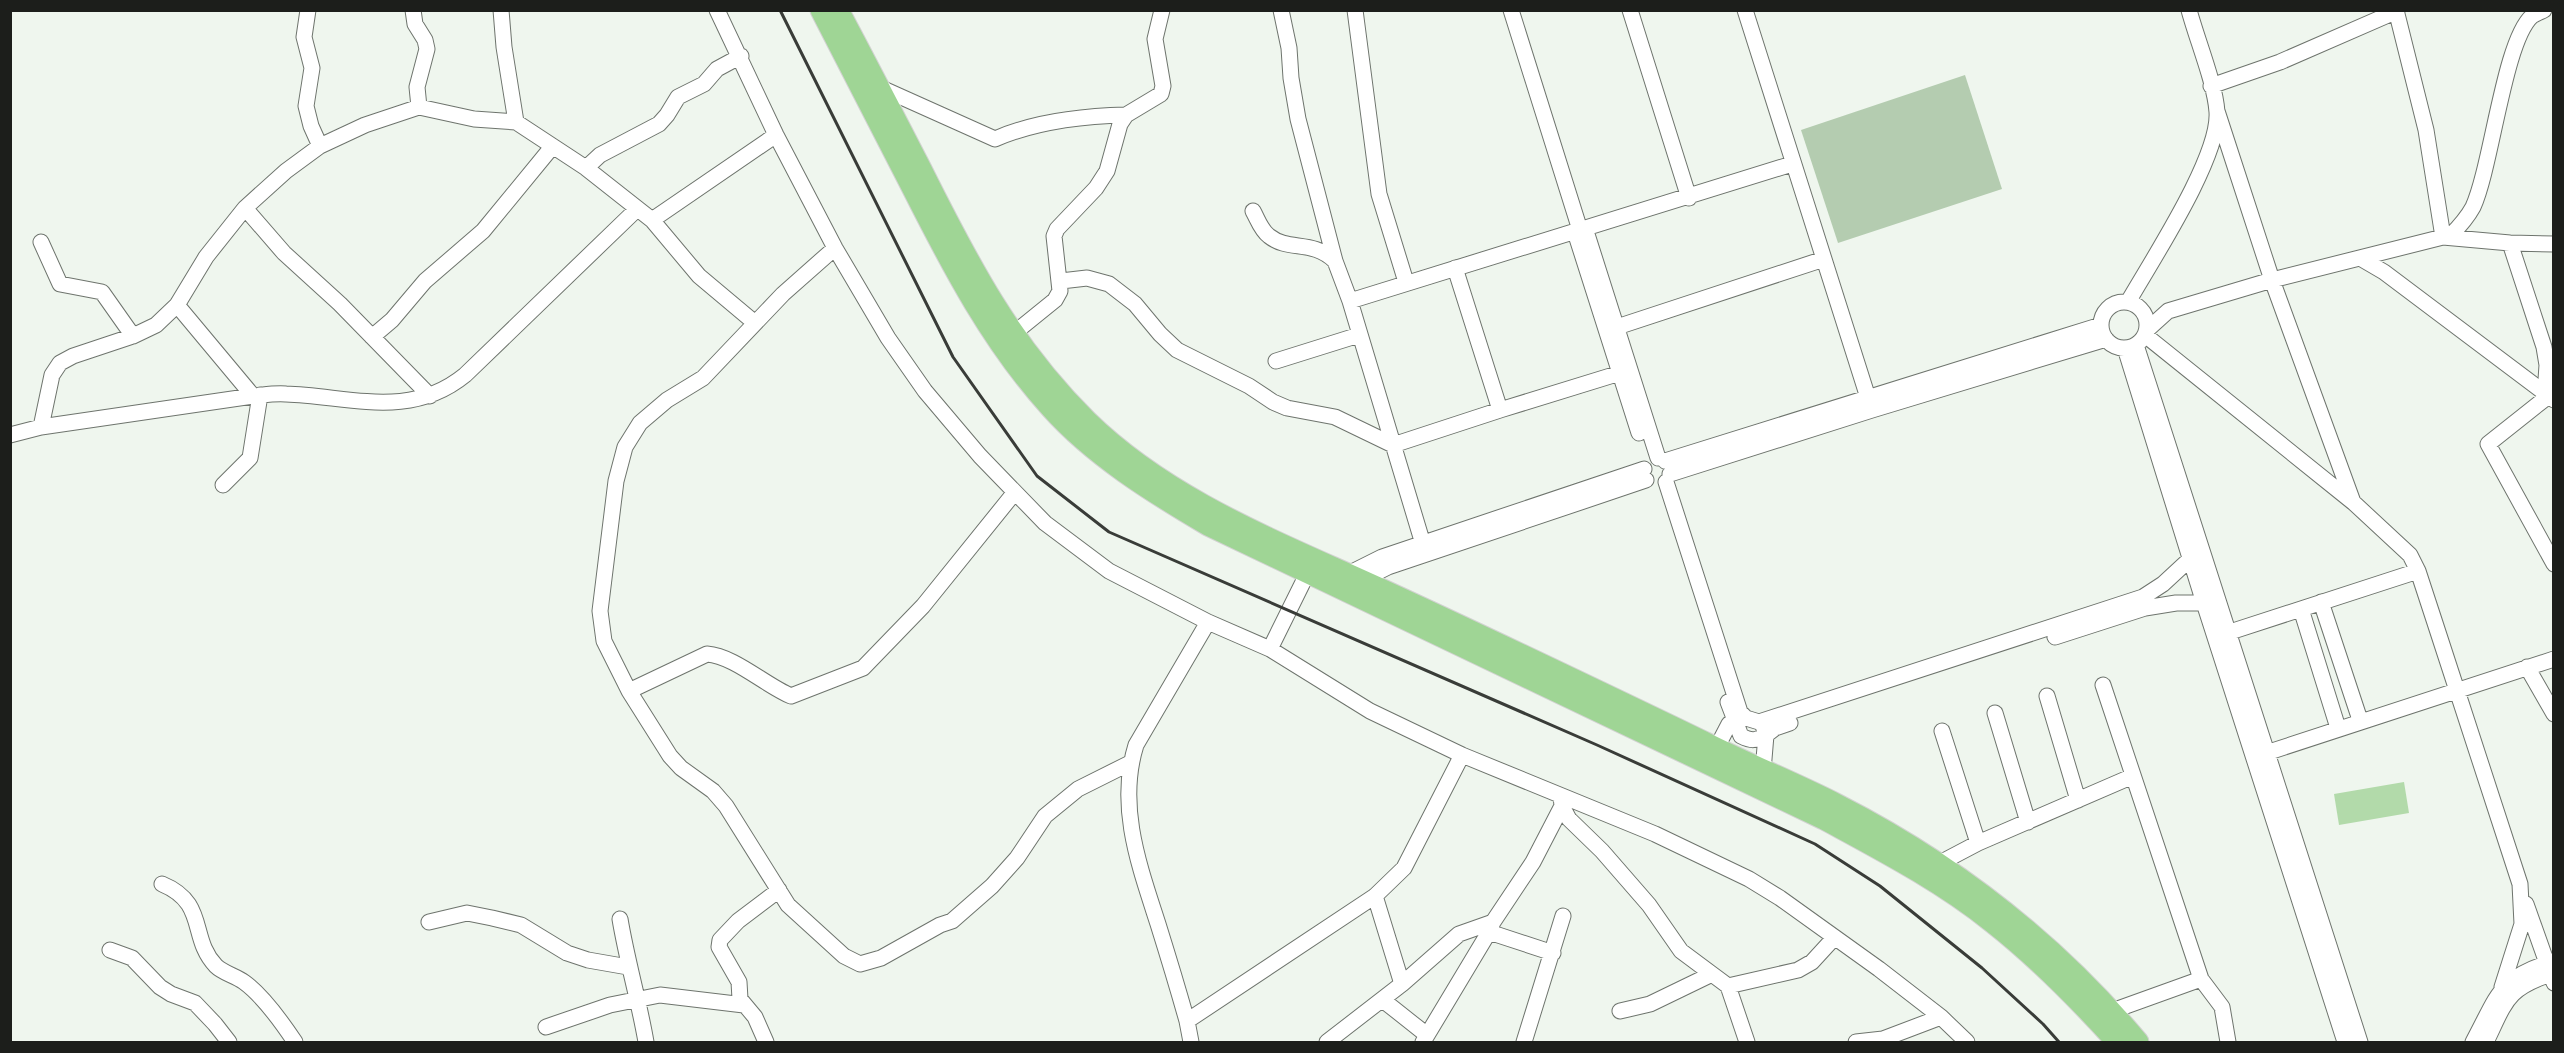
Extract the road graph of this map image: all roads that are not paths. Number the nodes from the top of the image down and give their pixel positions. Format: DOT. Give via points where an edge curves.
graph roads {
  1 [pos="308,10"];
  2 [pos="413,10"];
  3 [pos="501,10"];
  4 [pos="717,10"];
  5 [pos="821,10"];
  6 [pos="838,10"];
  7 [pos="1162,10"];
  8 [pos="1281,10"];
  9 [pos="1355,10"];
  10 [pos="1511,10"];
  11 [pos="1630,10"];
  12 [pos="1745,10"];
  13 [pos="2189,10"];
  14 [pos="2397,11"];
  15 [pos="2537,12"];
  16 [pos="741,57"];
  17 [pos="2211,86"];
  18 [pos="879,87"];
  19 [pos="419,107"];
  20 [pos="2217,111"];
  21 [pos="1126,115"];
  22 [pos="516,122"];
  23 [pos="776,135"];
  24 [pos="320,146"];
  25 [pos="552,147"];
  26 [pos="1792,164"];
  27 [pos="586,168"];
  28 [pos="1689,198"];
  29 [pos="245,208"];
  30 [pos="636,210"];
  31 [pos="1253,211"];
  32 [pos="652,220"];
  33 [pos="1580,230"];
  34 [pos="2447,236"];
  35 [pos="41,242"];
  36 [pos="2510,243"];
  37 [pos="2553,244"];
  38 [pos="835,248"];
  39 [pos="2360,258"];
  40 [pos="1824,259"];
  41 [pos="1335,261"];
  42 [pos="1455,268"];
  43 [pos="2272,280"];
  44 [pos="1061,281"];
  45 [pos="1406,282"];
  46 [pos="1350,301"];
  47 [pos="2132,304"];
  48 [pos="177,305"];
  49 [pos="2168,311"];
  50 [pos="755,323"];
  51 [pos="1617,327"];
  52 [pos="2104,332"];
  53 [pos="1013,334"];
  54 [pos="1359,334"];
  55 [pos="133,336"];
  56 [pos="372,337"];
  57 [pos="2138,339"];
  58 [pos="1276,360"];
  59 [pos="1620,373"];
  60 [pos="257,396"];
  61 [pos="430,396"];
  62 [pos="2547,396"];
  63 [pos="1870,403"];
  64 [pos="1500,410"];
  65 [pos="2553,413"];
  66 [pos="41,427"];
  67 [pos="10,435"];
  68 [pos="1393,445"];
  69 [pos="1657,471"];
  70 [pos="223,485"];
  71 [pos="1015,492"];
  72 [pos="2354,503"];
  73 [pos="1424,548"];
  74 [pos="2190,559"];
  75 [pos="2553,564"];
  76 [pos="1311,566"];
  77 [pos="2418,570"];
  78 [pos="1355,577"];
  79 [pos="2321,602"];
  80 [pos="2204,603"];
  81 [pos="2301,609"];
  82 [pos="1208,622"];
  83 [pos="2079,623"];
  84 [pos="2227,633"];
  85 [pos="1270,649"];
  86 [pos="2553,659"];
  87 [pos="2527,668"];
  88 [pos="2103,685"];
  89 [pos="2456,689"];
  90 [pos="629,691"];
  91 [pos="2047,696"];
  92 [pos="1995,713"];
  93 [pos="2553,714"];
  94 [pos="2360,720"];
  95 [pos="1751,724"];
  96 [pos="2338,728"];
  97 [pos="1942,731"];
  98 [pos="1716,748"];
  99 [pos="2266,753"];
  100 [pos="1462,755"];
  101 [pos="1130,763"];
  102 [pos="1763,771"];
  103 [pos="2133,776"];
  104 [pos="2078,800"];
  105 [pos="1562,801"];
  106 [pos="2028,822"];
  107 [pos="1978,843"];
  108 [pos="1940,863"];
  109 [pos="162,884"];
  110 [pos="2520,884"];
  111 [pos="779,890"];
  112 [pos="1375,896"];
  113 [pos="1563,916"];
  114 [pos="620,919"];
  115 [pos="429,922"];
  116 [pos="1491,927"];
  117 [pos="1834,938"];
  118 [pos="110,950"];
  119 [pos="1553,953"];
  120 [pos="628,967"];
  121 [pos="2551,971"];
  122 [pos="1712,974"];
  123 [pos="2201,979"];
  124 [pos="1402,984"];
  125 [pos="1728,986"];
  126 [pos="2502,987"];
  127 [pos="639,998"];
  128 [pos="1384,1000"];
  129 [pos="744,1005"];
  130 [pos="1620,1011"];
  131 [pos="2112,1011"];
  132 [pos="1941,1017"];
  133 [pos="1187,1021"];
  134 [pos="546,1027"];
  135 [pos="1425,1039"];
  136 [pos="1884,1041"];
  137 [pos="229,1042"];
  138 [pos="295,1042"];
  139 [pos="646,1042"];
  140 [pos="766,1042"];
  141 [pos="1191,1042"];
  142 [pos="1327,1042"];
  143 [pos="1524,1042"];
  144 [pos="1747,1042"];
  145 [pos="1856,1042"];
  146 [pos="1967,1042"];
  147 [pos="2117,1042"];
  148 [pos="2139,1042"];
  149 [pos="2228,1042"];
  150 [pos="2345,1042"];
  151 [pos="2360,1042"];
  152 [pos="2473,1042"];
  153 [pos="2486,1042"];
  1 -- 24 [label="street" via="304,37 312,68 306,106"];
  2 -- 19 [label="street" via="427,49 417,87"];
  3 -- 22 [label="street"];
  4 -- 16 [label="street"];
  5 -- 76 [label="highway" via="949,262 981,315 1051,409 1150,491 1208,525"];
  6 -- 18 [label="highway"];
  7 -- 21 [label="street" via="1155,39 1161,94"];
  8 -- 41 [label="street" via="1298,119"];
  9 -- 45 [label="street" via="1379,194"];
  10 -- 33 [label="street"];
  11 -- 28 [label="street"];
  12 -- 26 [label="street"];
  13 -- 17 [label="street"];
  14 -- 17 [label="street" via="2280,62"];
  14 -- 34 [label="street"];
  15 -- 34 [label="street" via="2522,29 2513,51 2473,206 2464,221"];
  16 -- 23 [label="street"];
  16 -- 27 [label="street" via="678,97 659,124 600,154"];
  17 -- 20 [label="street"];
  18 -- 21 [label="street" via="995,139 1061,120"];
  18 -- 53 [label="highway" via="966,260"];
  19 -- 22 [label="street" via="474,119"];
  19 -- 24 [label="street" via="365,125"];
  20 -- 43 [label="street"];
  20 -- 47 [label="street" via="2210,148"];
  21 -- 44 [label="street" via="1107,171 1054,236"];
  22 -- 25 [label="street"];
  23 -- 32 [label="street"];
  23 -- 38 [label="street"];
  24 -- 29 [label="street"];
  25 -- 27 [label="street"];
  25 -- 56 [label="street" via="483,231 425,281"];
  26 -- 28 [label="street"];
  26 -- 40 [label="street"];
  27 -- 30 [label="street"];
  28 -- 33 [label="street"];
  29 -- 48 [label="street" via="206,257"];
  29 -- 56 [label="street" via="284,253"];
  30 -- 32 [label="street"];
  30 -- 61 [label="street" via="465,375 450,388"];
  31 -- 41 [label="street" via="1269,237 1320,249"];
  32 -- 50 [label="street" via="699,276"];
  33 -- 42 [label="street"];
  33 -- 51 [label="street"];
  33 -- 59 [label="street"];
  34 -- 36 [label="street"];
  34 -- 39 [label="street"];
  35 -- 55 [label="street" via="60,284 102,292"];
  36 -- 37 [label="street"];
  36 -- 62 [label="street" via="2544,347"];
  38 -- 50 [label="street"];
  38 -- 71 [label="street" via="888,338 925,391"];
  39 -- 43 [label="street"];
  39 -- 62 [label="street"];
  40 -- 51 [label="street"];
  40 -- 63 [label="street"];
  41 -- 46 [label="street"];
  42 -- 45 [label="street"];
  42 -- 64 [label="street"];
  43 -- 49 [label="street"];
  43 -- 72 [label="street"];
  44 -- 53 [label="street" via="1054,300"];
  44 -- 68 [label="street" via="1087,278 1109,284 1135,304 1177,350 1273,402 1335,417"];
  45 -- 46 [label="street"];
  46 -- 54 [label="street"];
  47 -- 49 [label="street"];
  47 -- 52 [label="street" via="2112,305 2102,317"];
  47 -- 57 [label="street" via="2143,312"];
  48 -- 55 [label="street" via="156,325"];
  48 -- 60 [label="street"];
  49 -- 57 [label="street"];
  50 -- 90 [label="street" via="703,378 667,400 640,423 625,447 616,481 600,611 604,641"];
  51 -- 69 [label="street"];
  52 -- 57 [label="street" via="2111,344"];
  52 -- 63 [label="street"];
  53 -- 76 [label="highway" via="1047,379 1123,452 1202,505"];
  54 -- 58 [label="street"];
  54 -- 68 [label="street"];
  55 -- 66 [label="street" via="60,363 52,375"];
  56 -- 61 [label="street"];
  57 -- 72 [label="street"];
  57 -- 74 [label="street"];
  57 -- 84 [label="street"];
  59 -- 64 [label="street"];
  59 -- 69 [label="street"];
  60 -- 61 [label="street" via="284,393 393,403"];
  60 -- 66 [label="street"];
  60 -- 70 [label="street" via="250,458"];
  62 -- 65 [label="street"];
  62 -- 75 [label="street" via="2488,444"];
  63 -- 69 [label="street"];
  64 -- 68 [label="street"];
  66 -- 67 [label="street"];
  68 -- 73 [label="street"];
  69 -- 73 [label="street"];
  69 -- 95 [label="street"];
  71 -- 82 [label="street" via="1045,523 1109,571"];
  71 -- 90 [label="street" via="923,606 863,668 791,696 717,654 707,654"];
  72 -- 77 [label="street" via="2410,555"];
  73 -- 78 [label="street" via="1382,557"];
  74 -- 80 [label="street"];
  74 -- 83 [label="street" via="2142,597"];
  76 -- 78 [label="highway"];
  76 -- 85 [label="street"];
  76 -- 147 [label="highway" via="1888,853 2006,933 2076,997"];
  77 -- 79 [label="street"];
  77 -- 89 [label="street"];
  78 -- 98 [label="highway"];
  79 -- 81 [label="street"];
  79 -- 94 [label="street"];
  80 -- 83 [label="street" via="2176,603"];
  80 -- 150 [label="street"];
  81 -- 84 [label="street"];
  81 -- 96 [label="street"];
  82 -- 85 [label="street"];
  82 -- 101 [label="street" via="1136,745"];
  83 -- 95 [label="street" via="1775,728"];
  84 -- 99 [label="street"];
  85 -- 100 [label="street" via="1370,711"];
  86 -- 87 [label="street"];
  87 -- 89 [label="street"];
  87 -- 93 [label="street"];
  88 -- 103 [label="street"];
  89 -- 94 [label="street"];
  89 -- 110 [label="street"];
  90 -- 111 [label="street" via="670,756 726,806"];
  91 -- 104 [label="street"];
  92 -- 106 [label="street"];
  94 -- 96 [label="street"];
  95 -- 98 [label="street" via="1723,732"];
  95 -- 102 [label="street"];
  96 -- 99 [label="street"];
  97 -- 107 [label="street"];
  98 -- 102 [label="highway"];
  99 -- 151 [label="street"];
  100 -- 105 [label="street"];
  100 -- 112 [label="street" via="1404,868"];
  101 -- 111 [label="street" via="1077,789 1044,816 1017,858 964,912 881,958 860,964 844,956 788,905"];
  101 -- 133 [label="street" via="1129,815 1139,866"];
  102 -- 108 [label="highway" via="1834,803"];
  103 -- 104 [label="street"];
  103 -- 123 [label="street"];
  104 -- 106 [label="street"];
  105 -- 116 [label="street" via="1533,862"];
  105 -- 117 [label="street" via="1655,834 1749,879"];
  105 -- 122 [label="street" via="1569,819 1649,905 1681,951"];
  106 -- 107 [label="street"];
  107 -- 108 [label="street"];
  108 -- 131 [label="highway" via="2043,943"];
  109 -- 138 [label="street" via="185,897 216,966 246,983"];
  110 -- 121 [label="street"];
  110 -- 126 [label="street" via="2522,924"];
  111 -- 129 [label="street" via="720,940 719,947 740,982"];
  112 -- 124 [label="street"];
  112 -- 133 [label="street"];
  113 -- 119 [label="street"];
  114 -- 120 [label="street"];
  115 -- 120 [label="street" via="467,913 492,918 521,925 567,953"];
  116 -- 119 [label="street"];
  116 -- 124 [label="street" via="1459,934"];
  116 -- 135 [label="street"];
  117 -- 125 [label="street" via="1812,962 1798,970"];
  117 -- 132 [label="street"];
  118 -- 137 [label="street" via="132,958 171,994 195,1003"];
  119 -- 143 [label="street"];
  120 -- 127 [label="street"];
  121 -- 126 [label="street" via="2527,969"];
  121 -- 153 [label="street" via="2512,992"];
  122 -- 125 [label="street"];
  122 -- 130 [label="street" via="1650,1004"];
  123 -- 131 [label="street"];
  123 -- 149 [label="street" via="2222,1007"];
  124 -- 128 [label="street"];
  125 -- 144 [label="street"];
  126 -- 152 [label="street"];
  127 -- 129 [label="street" via="660,995"];
  127 -- 134 [label="street"];
  127 -- 139 [label="street"];
  128 -- 135 [label="street"];
  128 -- 142 [label="street"];
  129 -- 140 [label="street"];
  131 -- 148 [label="highway"];
  132 -- 136 [label="street"];
  132 -- 146 [label="street"];
  133 -- 141 [label="street"];
  136 -- 145 [label="street"];
}
